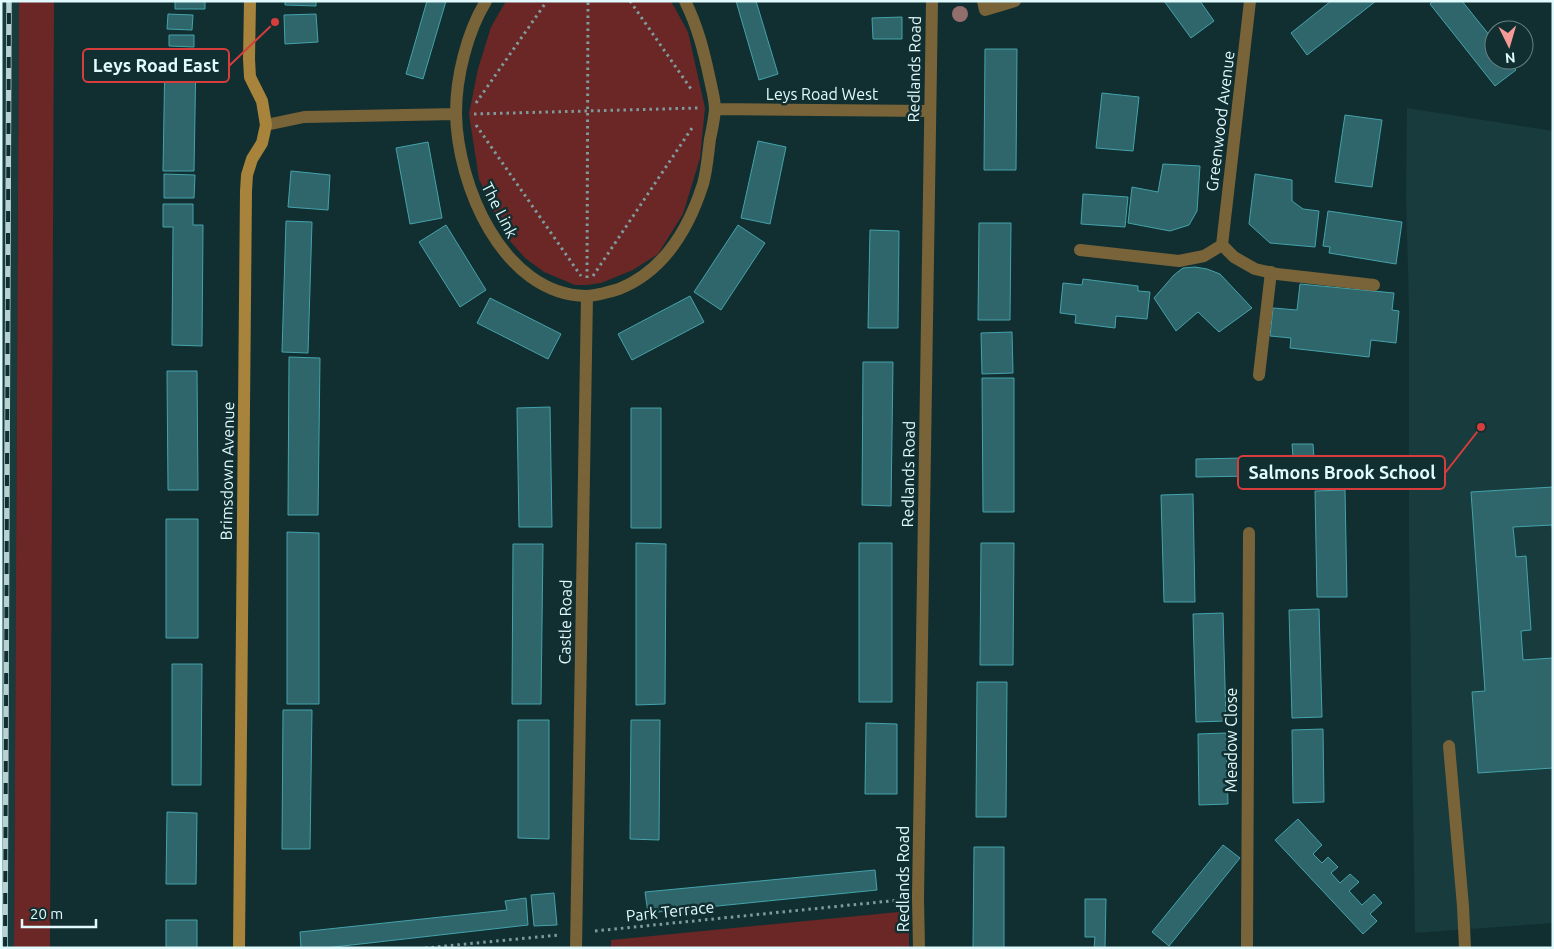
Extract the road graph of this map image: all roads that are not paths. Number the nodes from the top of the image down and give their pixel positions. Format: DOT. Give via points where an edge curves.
graph roads {
  1 [pos="250,1"];
  2 [pos="486,1"];
  3 [pos="684,1"];
  4 [pos="932,1"];
  5 [pos="983,1"];
  6 [pos="1015,1"];
  7 [pos="1250,1"];
  8 [pos="710,109"];
  9 [pos="930,110"];
  10 [pos="462,114"];
  11 [pos="266,125"];
  12 [pos="1222,245"];
  13 [pos="1080,250"];
  14 [pos="1271,272"];
  15 [pos="1374,284"];
  16 [pos="587,290"];
  17 [pos="1259,375"];
  18 [pos="1249,533"];
  19 [pos="1449,746"];
  20 [pos="239,948"];
  21 [pos="576,948"];
  22 [pos="919,948"];
  23 [pos="1247,948"];
  24 [pos="1465,948"];
  1 -- 11 [label="street, Brimsdown Avenue" via="250,77 262,101"];
  2 -- 10 [label="street, The Link" via="478,13 466,48 457,91"];
  3 -- 8 [label="street, The Link" via="694,18 703,46"];
  4 -- 9 [label="street, Redlands Road"];
  5 -- 6 [label="street" via="985,10"];
  7 -- 12 [label="street, Greenwood Avenue"];
  8 -- 9 [label="street, Leys Road West"];
  8 -- 16 [label="street, The Link" via="704,182 686,227 671,250 632,284 611,292"];
  9 -- 22 [label="street, Redlands Road"];
  10 -- 11 [label="street" via="304,117"];
  10 -- 16 [label="street, The Link" via="463,168 476,206 497,244 517,266 542,284 565,293"];
  11 -- 20 [label="street, Brimsdown Avenue" via="262,143 247,175 246,192"];
  12 -- 13 [label="street" via="1204,256 1179,261"];
  12 -- 14 [label="street" via="1255,269"];
  14 -- 15 [label="street"];
  14 -- 17 [label="street"];
  16 -- 21 [label="street, Castle Road"];
  18 -- 23 [label="street, Meadow Close"];
  19 -- 24 [label="street"];
}
